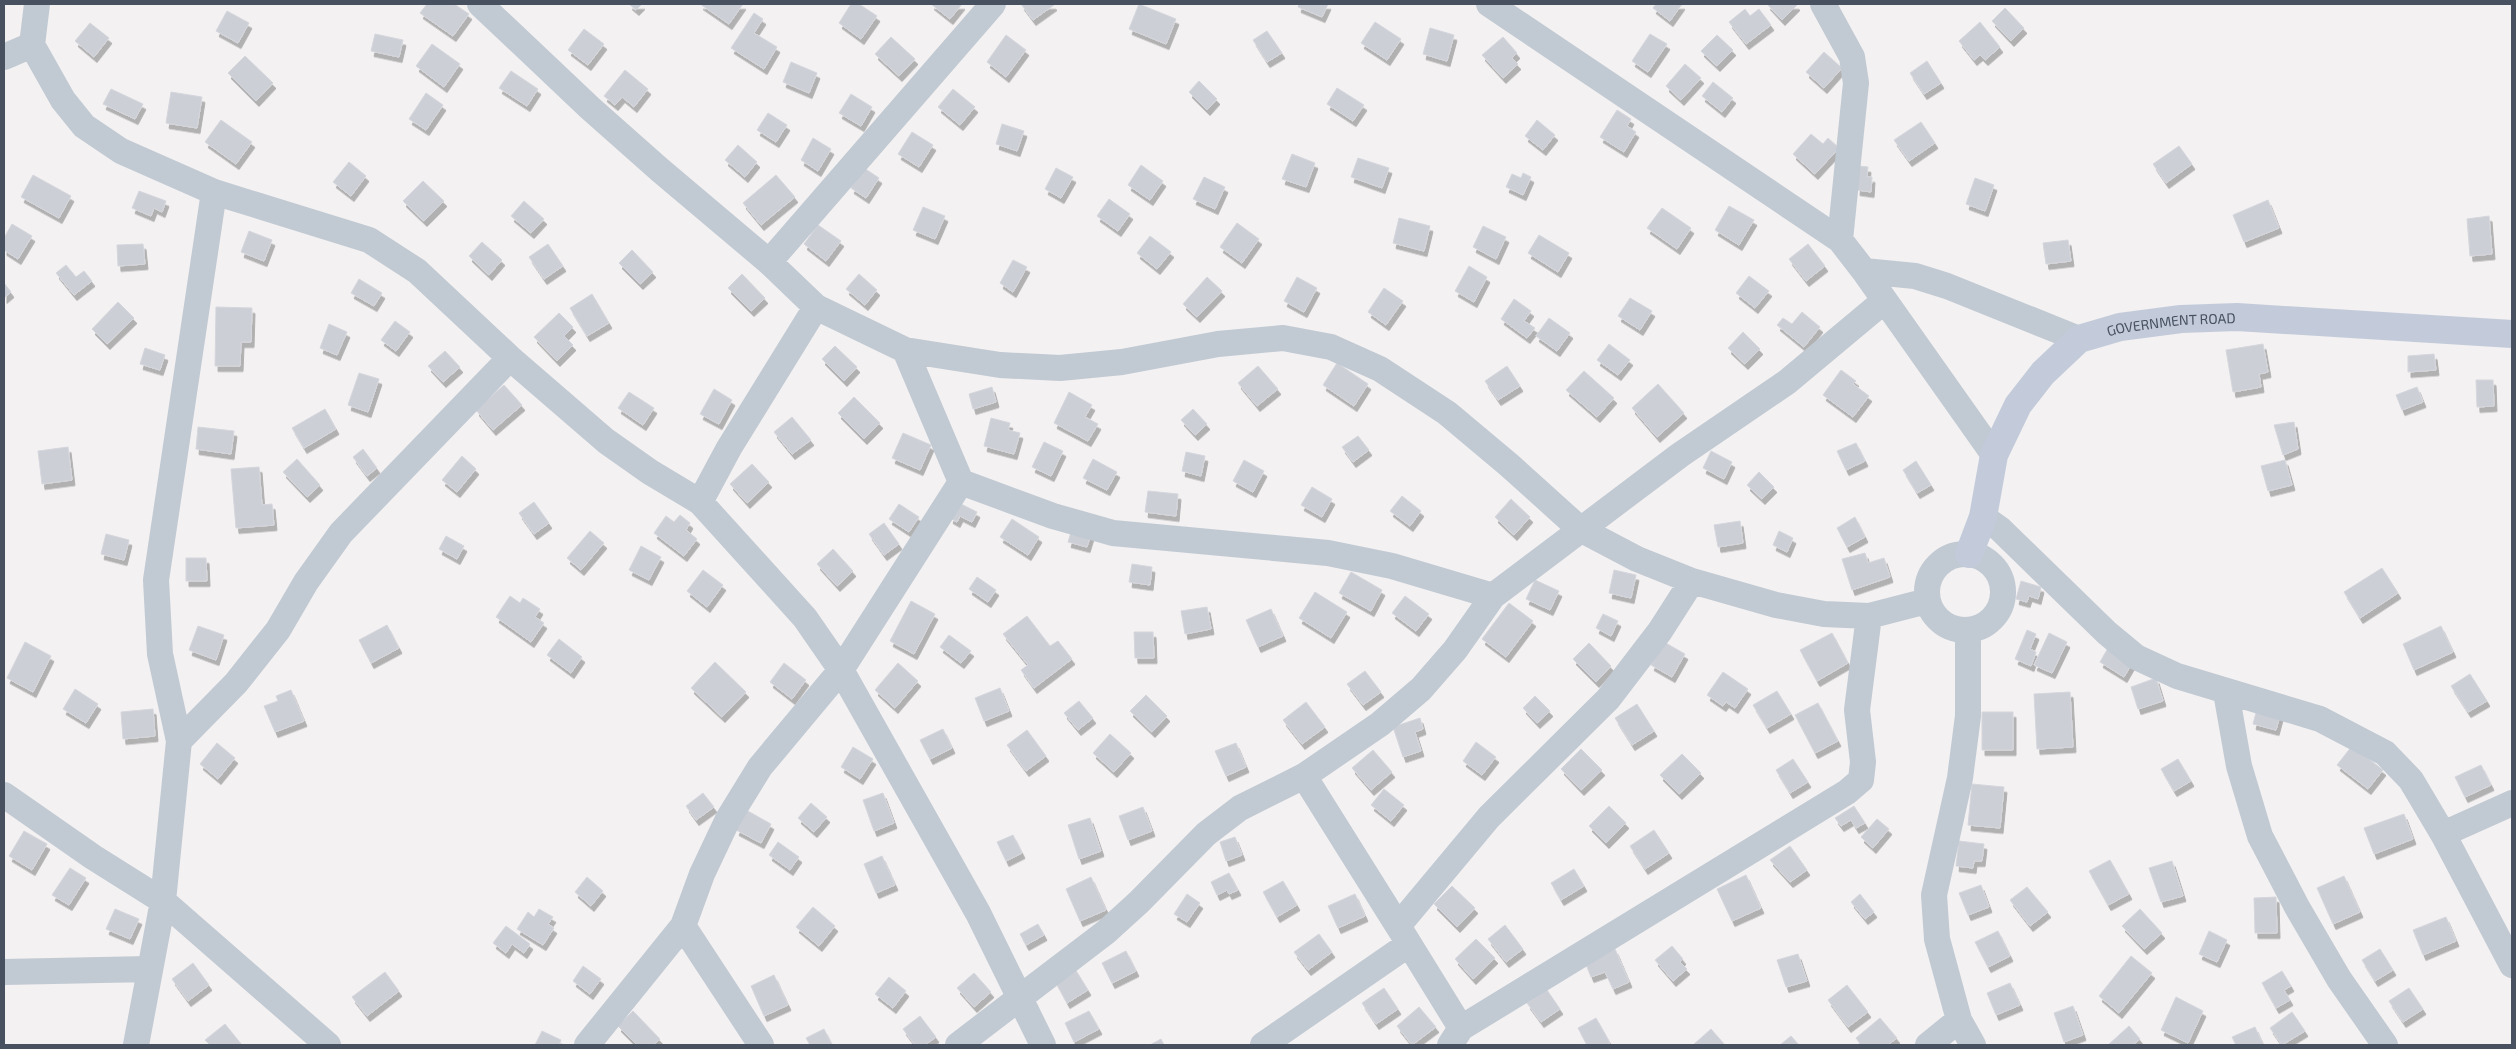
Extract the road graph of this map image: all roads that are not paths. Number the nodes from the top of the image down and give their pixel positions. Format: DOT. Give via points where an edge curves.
graph roads {
  1 [pos="37,4"];
  2 [pos="480,4"];
  3 [pos="993,4"];
  4 [pos="1489,4"];
  5 [pos="1823,4"];
  6 [pos="32,45"];
  7 [pos="4,57"];
  8 [pos="214,192"];
  9 [pos="1840,240"];
  10 [pos="769,262"];
  11 [pos="1864,271"];
  12 [pos="1884,300"];
  13 [pos="816,307"];
  14 [pos="2512,334"];
  15 [pos="2079,340"];
  16 [pos="905,350"];
  17 [pos="510,358"];
  18 [pos="1994,455"];
  19 [pos="961,482"];
  20 [pos="700,502"];
  21 [pos="1983,516"];
  22 [pos="1580,529"];
  23 [pos="1969,554"];
  24 [pos="1692,581"];
  25 [pos="1493,596"];
  26 [pos="1927,602"];
  27 [pos="1869,616"];
  28 [pos="1968,631"];
  29 [pos="841,670"];
  30 [pos="2226,692"];
  31 [pos="179,741"];
  32 [pos="1304,776"];
  33 [pos="4,795"];
  34 [pos="2512,803"];
  35 [pos="2444,834"];
  36 [pos="164,901"];
  37 [pos="683,926"];
  38 [pos="1404,935"];
  39 [pos="2512,965"];
  40 [pos="150,969"];
  41 [pos="4,972"];
  42 [pos="1020,998"];
  43 [pos="1959,1020"];
  44 [pos="1456,1036"];
  45 [pos="324,1043"];
  46 [pos="136,1045"];
  47 [pos="587,1045"];
  48 [pos="761,1045"];
  49 [pos="958,1045"];
  50 [pos="1044,1045"];
  51 [pos="1263,1045"];
  52 [pos="1928,1045"];
  53 [pos="1973,1045"];
  54 [pos="2386,1045"];
  1 -- 6 [label="street"];
  2 -- 10 [label="street" via="653,164"];
  3 -- 10 [label="street"];
  4 -- 9 [label="street"];
  5 -- 9 [label="street" via="1852,56 1856,83"];
  6 -- 7 [label="street"];
  6 -- 8 [label="street" via="63,100 84,126 121,152"];
  8 -- 17 [label="street" via="369,240 417,271"];
  8 -- 31 [label="street" via="156,580 160,654"];
  9 -- 11 [label="street"];
  10 -- 13 [label="street"];
  11 -- 12 [label="street"];
  11 -- 15 [label="street" via="1915,276 1948,286"];
  12 -- 18 [label="street"];
  12 -- 22 [label="street" via="1787,382"];
  13 -- 16 [label="street"];
  13 -- 20 [label="street" via="729,448"];
  14 -- 15 [label="street, GOVERNMENT ROAD" via="2237,317 2181,319 2120,328"];
  15 -- 18 [label="street, GOVERNMENT ROAD" via="2043,373 2018,405"];
  16 -- 19 [label="street"];
  16 -- 22 [label="street" via="1000,365 1060,368 1122,362 1218,344 1283,338 1330,347 1380,369 1447,413"];
  17 -- 20 [label="street" via="606,441"];
  17 -- 31 [label="street" via="341,533 306,582 278,630 236,683"];
  18 -- 21 [label="street, GOVERNMENT ROAD"];
  19 -- 25 [label="street" via="1053,516 1113,533 1328,553 1392,566"];
  19 -- 29 [label="street"];
  20 -- 29 [label="street" via="804,618"];
  21 -- 23 [label="street, GOVERNMENT ROAD"];
  21 -- 30 [label="street" via="2106,633 2136,656 2177,676"];
  22 -- 24 [label="street" via="1638,559"];
  22 -- 25 [label="street"];
  23 -- 26 [label="street" via="1951,556 1936,566 1927,583"];
  23 -- 28 [label="street" via="1983,558 1994,567 2001,579 2003,593 2001,607 1993,619"];
  24 -- 27 [label="street" via="1776,605 1824,614"];
  24 -- 38 [label="street" via="1660,631 1608,699 1489,817"];
  25 -- 32 [label="street" via="1455,650 1421,689 1380,724"];
  26 -- 27 [label="street"];
  26 -- 28 [label="street" via="1942,624"];
  27 -- 44 [label="street" via="1857,710 1863,762 1861,780 1848,792"];
  28 -- 43 [label="street" via="1968,716 1960,778 1934,895 1937,939"];
  29 -- 37 [label="street" via="760,767 728,819 702,874"];
  29 -- 42 [label="street" via="945,853"];
  30 -- 35 [label="street" via="2320,719 2385,753 2411,780"];
  30 -- 54 [label="street" via="2239,766 2260,836 2339,979"];
  31 -- 36 [label="street"];
  32 -- 38 [label="street"];
  32 -- 42 [label="street" via="1240,808 1206,834 1106,932"];
  33 -- 36 [label="street" via="92,857"];
  34 -- 35 [label="street"];
  35 -- 39 [label="street"];
  36 -- 40 [label="street"];
  36 -- 45 [label="street"];
  37 -- 47 [label="street"];
  37 -- 48 [label="street"];
  38 -- 44 [label="street"];
  38 -- 51 [label="street"];
  40 -- 41 [label="street"];
  40 -- 46 [label="street"];
  42 -- 49 [label="street"];
  42 -- 50 [label="street"];
  43 -- 52 [label="street"];
  43 -- 53 [label="street"];
}
